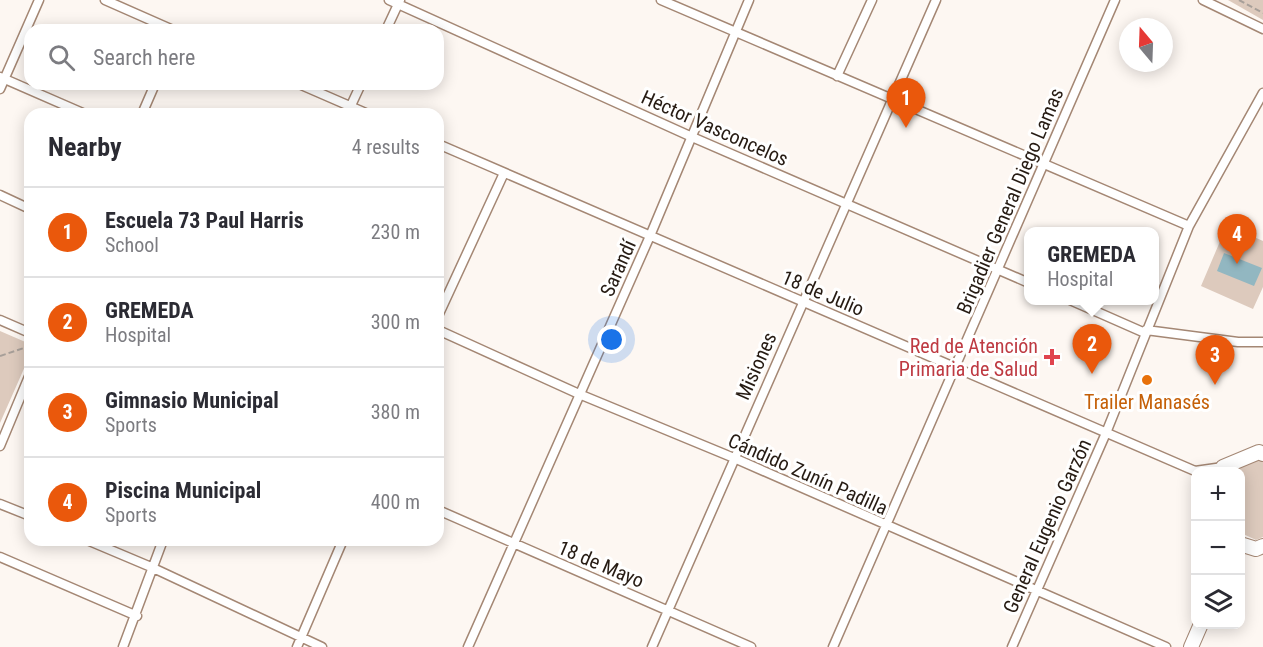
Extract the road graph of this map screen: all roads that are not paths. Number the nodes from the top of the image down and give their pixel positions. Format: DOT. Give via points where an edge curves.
graph roads {
  1 [pos="39,0"];
  2 [pos="105,0"];
  3 [pos="389,0"];
  4 [pos="662,0"];
  5 [pos="749,0"];
  6 [pos="872,0"];
  7 [pos="936,0"];
  8 [pos="1115,0"];
  9 [pos="1203,0"];
  10 [pos="399,2"];
  11 [pos="28,24"];
  12 [pos="159,24"];
  13 [pos="389,24"];
  14 [pos="1263,29"];
  15 [pos="24,32"];
  16 [pos="735,32"];
  17 [pos="837,76"];
  18 [pos="2,78"];
  19 [pos="24,88"];
  20 [pos="0,89"];
  21 [pos="29,90"];
  22 [pos="152,90"];
  23 [pos="310,90"];
  24 [pos="358,90"];
  25 [pos="1263,93"];
  26 [pos="891,99"];
  27 [pos="70,108"];
  28 [pos="145,108"];
  29 [pos="345,108"];
  30 [pos="350,108"];
  31 [pos="692,137"];
  32 [pos="444,147"];
  33 [pos="1044,164"];
  34 [pos="504,173"];
  35 [pos="0,195"];
  36 [pos="845,203"];
  37 [pos="24,205"];
  38 [pos="1189,226"];
  39 [pos="650,237"];
  40 [pos="998,269"];
  41 [pos="1024,281"];
  42 [pos="1159,298"];
  43 [pos="802,302"];
  44 [pos="444,303"];
  45 [pos="1082,305"];
  46 [pos="1156,305"];
  47 [pos="0,320"];
  48 [pos="24,330"];
  49 [pos="1145,331"];
  50 [pos="444,333"];
  51 [pos="1263,342"];
  52 [pos="955,368"];
  53 [pos="24,388"];
  54 [pos="579,394"];
  55 [pos="1106,433"];
  56 [pos="0,446"];
  57 [pos="1262,451"];
  58 [pos="734,458"];
  59 [pos="1226,467"];
  60 [pos="1191,469"];
  61 [pos="0,504"];
  62 [pos="444,513"];
  63 [pos="24,514"];
  64 [pos="886,526"];
  65 [pos="513,545"];
  66 [pos="101,546"];
  67 [pos="160,546"];
  68 [pos="340,546"];
  69 [pos="1259,547"];
  70 [pos="1245,553"];
  71 [pos="0,557"];
  72 [pos="151,567"];
  73 [pos="1036,591"];
  74 [pos="668,611"];
  75 [pos="137,616"];
  76 [pos="1199,629"];
  77 [pos="301,638"];
  78 [pos="123,647"];
  79 [pos="297,647"];
  80 [pos="322,647"];
  81 [pos="468,647"];
  82 [pos="652,647"];
  83 [pos="751,647"];
  84 [pos="833,647"];
  85 [pos="1012,647"];
  86 [pos="1166,647"];
  87 [pos="1191,647"];
  1 -- 11 [label="street"];
  2 -- 12 [label="street"];
  3 -- 10 [label="street, Héctor Vasconcelos"];
  4 -- 16 [label="street"];
  5 -- 16 [label="street, Sarandí"];
  6 -- 17 [label="street"];
  7 -- 26 [label="street, Misiones"];
  8 -- 33 [label="street, Brigadier General Diego Lamas"];
  9 -- 14 [label="street"];
  10 -- 13 [label="street"];
  10 -- 31 [label="street, Héctor Vasconcelos"];
  15 -- 18 [label="street"];
  16 -- 17 [label="street"];
  16 -- 31 [label="street, Sarandí"];
  17 -- 26 [label="street"];
  18 -- 19 [label="street"];
  18 -- 20 [label="street"];
  21 -- 27 [label="street"];
  22 -- 28 [label="street"];
  23 -- 29 [label="street"];
  24 -- 30 [label="street"];
  25 -- 38 [label="street, General Eugenio Garzón"];
  26 -- 33 [label="street"];
  26 -- 36 [label="street, Misiones"];
  31 -- 36 [label="street, Héctor Vasconcelos"];
  31 -- 39 [label="street, Sarandí"];
  32 -- 34 [label="street, 18 de Julio"];
  33 -- 38 [label="street"];
  33 -- 40 [label="street, Brigadier General Diego Lamas"];
  34 -- 39 [label="street, 18 de Julio"];
  34 -- 44 [label="street"];
  35 -- 37 [label="street"];
  36 -- 40 [label="street, Héctor Vasconcelos"];
  36 -- 43 [label="street, Misiones"];
  38 -- 42 [label="street, General Eugenio Garzón"];
  39 -- 43 [label="street, 18 de Julio"];
  39 -- 54 [label="street, Sarandí"];
  40 -- 41 [label="street, Héctor Vasconcelos"];
  40 -- 52 [label="street, Brigadier General Diego Lamas"];
  43 -- 52 [label="street, 18 de Julio"];
  43 -- 58 [label="street, Misiones"];
  45 -- 49 [label="street"];
  46 -- 49 [label="street, General Eugenio Garzón"];
  47 -- 48 [label="street"];
  49 -- 51 [label="street"];
  49 -- 55 [label="street, General Eugenio Garzón"];
  50 -- 54 [label="street, Cándido Zunín Padilla"];
  52 -- 55 [label="street, 18 de Julio"];
  52 -- 64 [label="street, Brigadier General Diego Lamas"];
  53 -- 56 [label="street"];
  54 -- 58 [label="street, Cándido Zunín Padilla"];
  54 -- 65 [label="street, Sarandí"];
  55 -- 60 [label="street, 18 de Julio"];
  55 -- 73 [label="street, General Eugenio Garzón"];
  57 -- 59 [label="main road"];
  58 -- 64 [label="street, Cándido Zunín Padilla"];
  58 -- 74 [label="street, Misiones"];
  61 -- 63 [label="street"];
  62 -- 65 [label="street, 18 de Mayo"];
  64 -- 73 [label="street, Cándido Zunín Padilla"];
  64 -- 84 [label="street, Brigadier General Diego Lamas"];
  65 -- 74 [label="street, 18 de Mayo"];
  65 -- 81 [label="street, Sarandí"];
  66 -- 72 [label="street"];
  67 -- 72 [label="street"];
  68 -- 77 [label="street"];
  69 -- 70 [label="main road"];
  71 -- 75 [label="street"];
  72 -- 75 [label="street"];
  72 -- 77 [label="street"];
  73 -- 85 [label="street, General Eugenio Garzón"];
  73 -- 86 [label="street, Cándido Zunín Padilla"];
  74 -- 82 [label="street, Misiones"];
  74 -- 83 [label="street, 18 de Mayo"];
  75 -- 78 [label="street"];
  76 -- 87 [label="main road"];
  77 -- 79 [label="street"];
  77 -- 80 [label="street"];
}
